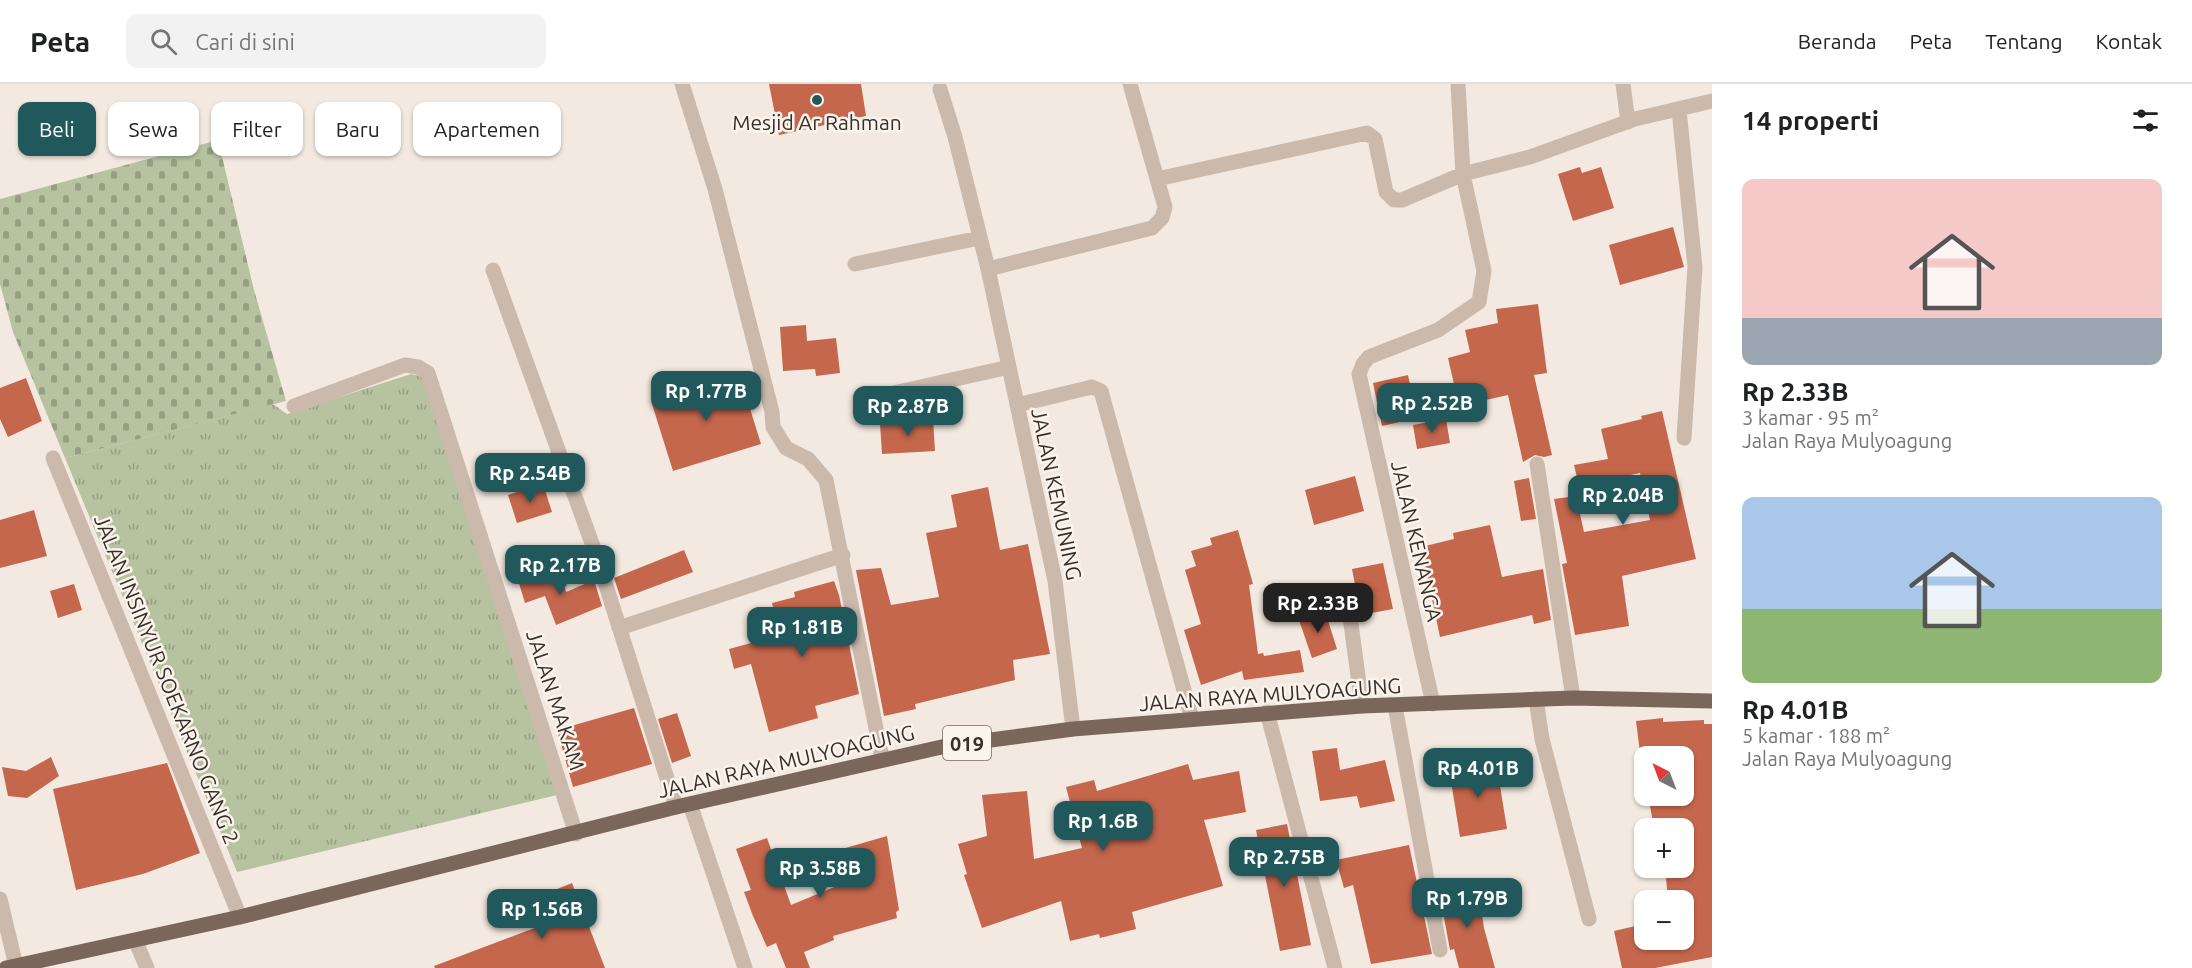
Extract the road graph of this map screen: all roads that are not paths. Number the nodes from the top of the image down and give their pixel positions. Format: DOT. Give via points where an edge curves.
graph roads {
  1 [pos="682,84"];
  2 [pos="1130,84"];
  3 [pos="1458,84"];
  4 [pos="1623,84"];
  5 [pos="940,89"];
  6 [pos="1712,101"];
  7 [pos="1679,110"];
  8 [pos="1628,122"];
  9 [pos="1463,174"];
  10 [pos="1157,179"];
  11 [pos="979,238"];
  12 [pos="855,264"];
  13 [pos="988,269"];
  14 [pos="493,270"];
  15 [pos="1008,367"];
  16 [pos="867,399"];
  17 [pos="1017,405"];
  18 [pos="294,406"];
  19 [pos="1684,438"];
  20 [pos="53,458"];
  21 [pos="1537,464"];
  22 [pos="843,555"];
  23 [pos="1347,594"];
  24 [pos="619,628"];
  25 [pos="1536,699"];
  26 [pos="1573,699"];
  27 [pos="1712,701"];
  28 [pos="1433,704"];
  29 [pos="1395,705"];
  30 [pos="1362,706"];
  31 [pos="1267,712"];
  32 [pos="1192,719"];
  33 [pos="1073,729"];
  34 [pos="882,758"];
  35 [pos="683,806"];
  36 [pos="576,834"];
  37 [pos="0,898"];
  38 [pos="240,917"];
  39 [pos="1589,919"];
  40 [pos="136,942"];
  41 [pos="1440,950"];
  42 [pos="11,967"];
  43 [pos="147,968"];
  44 [pos="745,968"];
  45 [pos="1335,968"];
  1 -- 22 [label="street" via="715,189 773,427 786,448 808,459 826,480"];
  2 -- 10 [label="street"];
  3 -- 9 [label="street, JALAN KENANGA"];
  4 -- 8 [label="street"];
  5 -- 11 [label="street, JALAN KEMUNING"];
  6 -- 7 [label="street"];
  7 -- 8 [label="street"];
  7 -- 19 [label="street" via="1695,267"];
  8 -- 9 [label="street" via="1530,157"];
  9 -- 10 [label="street" via="1394,200 1386,192 1375,139 1362,132"];
  9 -- 28 [label="street, JALAN KENANGA" via="1484,272 1479,302 1438,330 1369,357 1359,374"];
  10 -- 13 [label="street" via="1165,207 1162,218 1152,228"];
  11 -- 12 [label="street"];
  11 -- 13 [label="street, JALAN KEMUNING"];
  13 -- 15 [label="street, JALAN KEMUNING"];
  14 -- 24 [label="street" via="568,474"];
  15 -- 16 [label="street"];
  15 -- 17 [label="street, JALAN KEMUNING"];
  17 -- 32 [label="street" via="1092,387 1101,391"];
  17 -- 33 [label="street, JALAN KEMUNING" via="1055,581"];
  18 -- 36 [label="street, JALAN MAKAM" via="405,365 428,373"];
  20 -- 38 [label="street, JALAN INSINYUR SOEKARNO GANG 2"];
  21 -- 26 [label="street"];
  22 -- 24 [label="street"];
  22 -- 34 [label="street"];
  23 -- 30 [label="street"];
  24 -- 35 [label="street"];
  25 -- 26 [label="main road, JALAN RAYA MULYOAGUNG / 019"];
  25 -- 28 [label="main road, JALAN RAYA MULYOAGUNG / 019"];
  25 -- 39 [label="street" via="1542,739"];
  26 -- 27 [label="main road, JALAN RAYA MULYOAGUNG / 019"];
  28 -- 29 [label="main road, JALAN RAYA MULYOAGUNG / 019"];
  29 -- 30 [label="main road, JALAN RAYA MULYOAGUNG / 019"];
  29 -- 41 [label="street"];
  30 -- 31 [label="main road, JALAN RAYA MULYOAGUNG / 019"];
  31 -- 32 [label="main road, JALAN RAYA MULYOAGUNG / 019"];
  31 -- 45 [label="street"];
  32 -- 33 [label="main road, JALAN RAYA MULYOAGUNG / 019"];
  33 -- 34 [label="main road, JALAN RAYA MULYOAGUNG / 019"];
  34 -- 35 [label="main road, JALAN RAYA MULYOAGUNG / 019"];
  35 -- 36 [label="main road, JALAN RAYA MULYOAGUNG / 019"];
  35 -- 44 [label="street"];
  36 -- 38 [label="main road, JALAN RAYA MULYOAGUNG / 019"];
  37 -- 42 [label="street"];
  38 -- 40 [label="main road, JALAN RAYA MULYOAGUNG"];
  40 -- 42 [label="main road, JALAN RAYA MULYOAGUNG"];
  40 -- 43 [label="street"];
}
